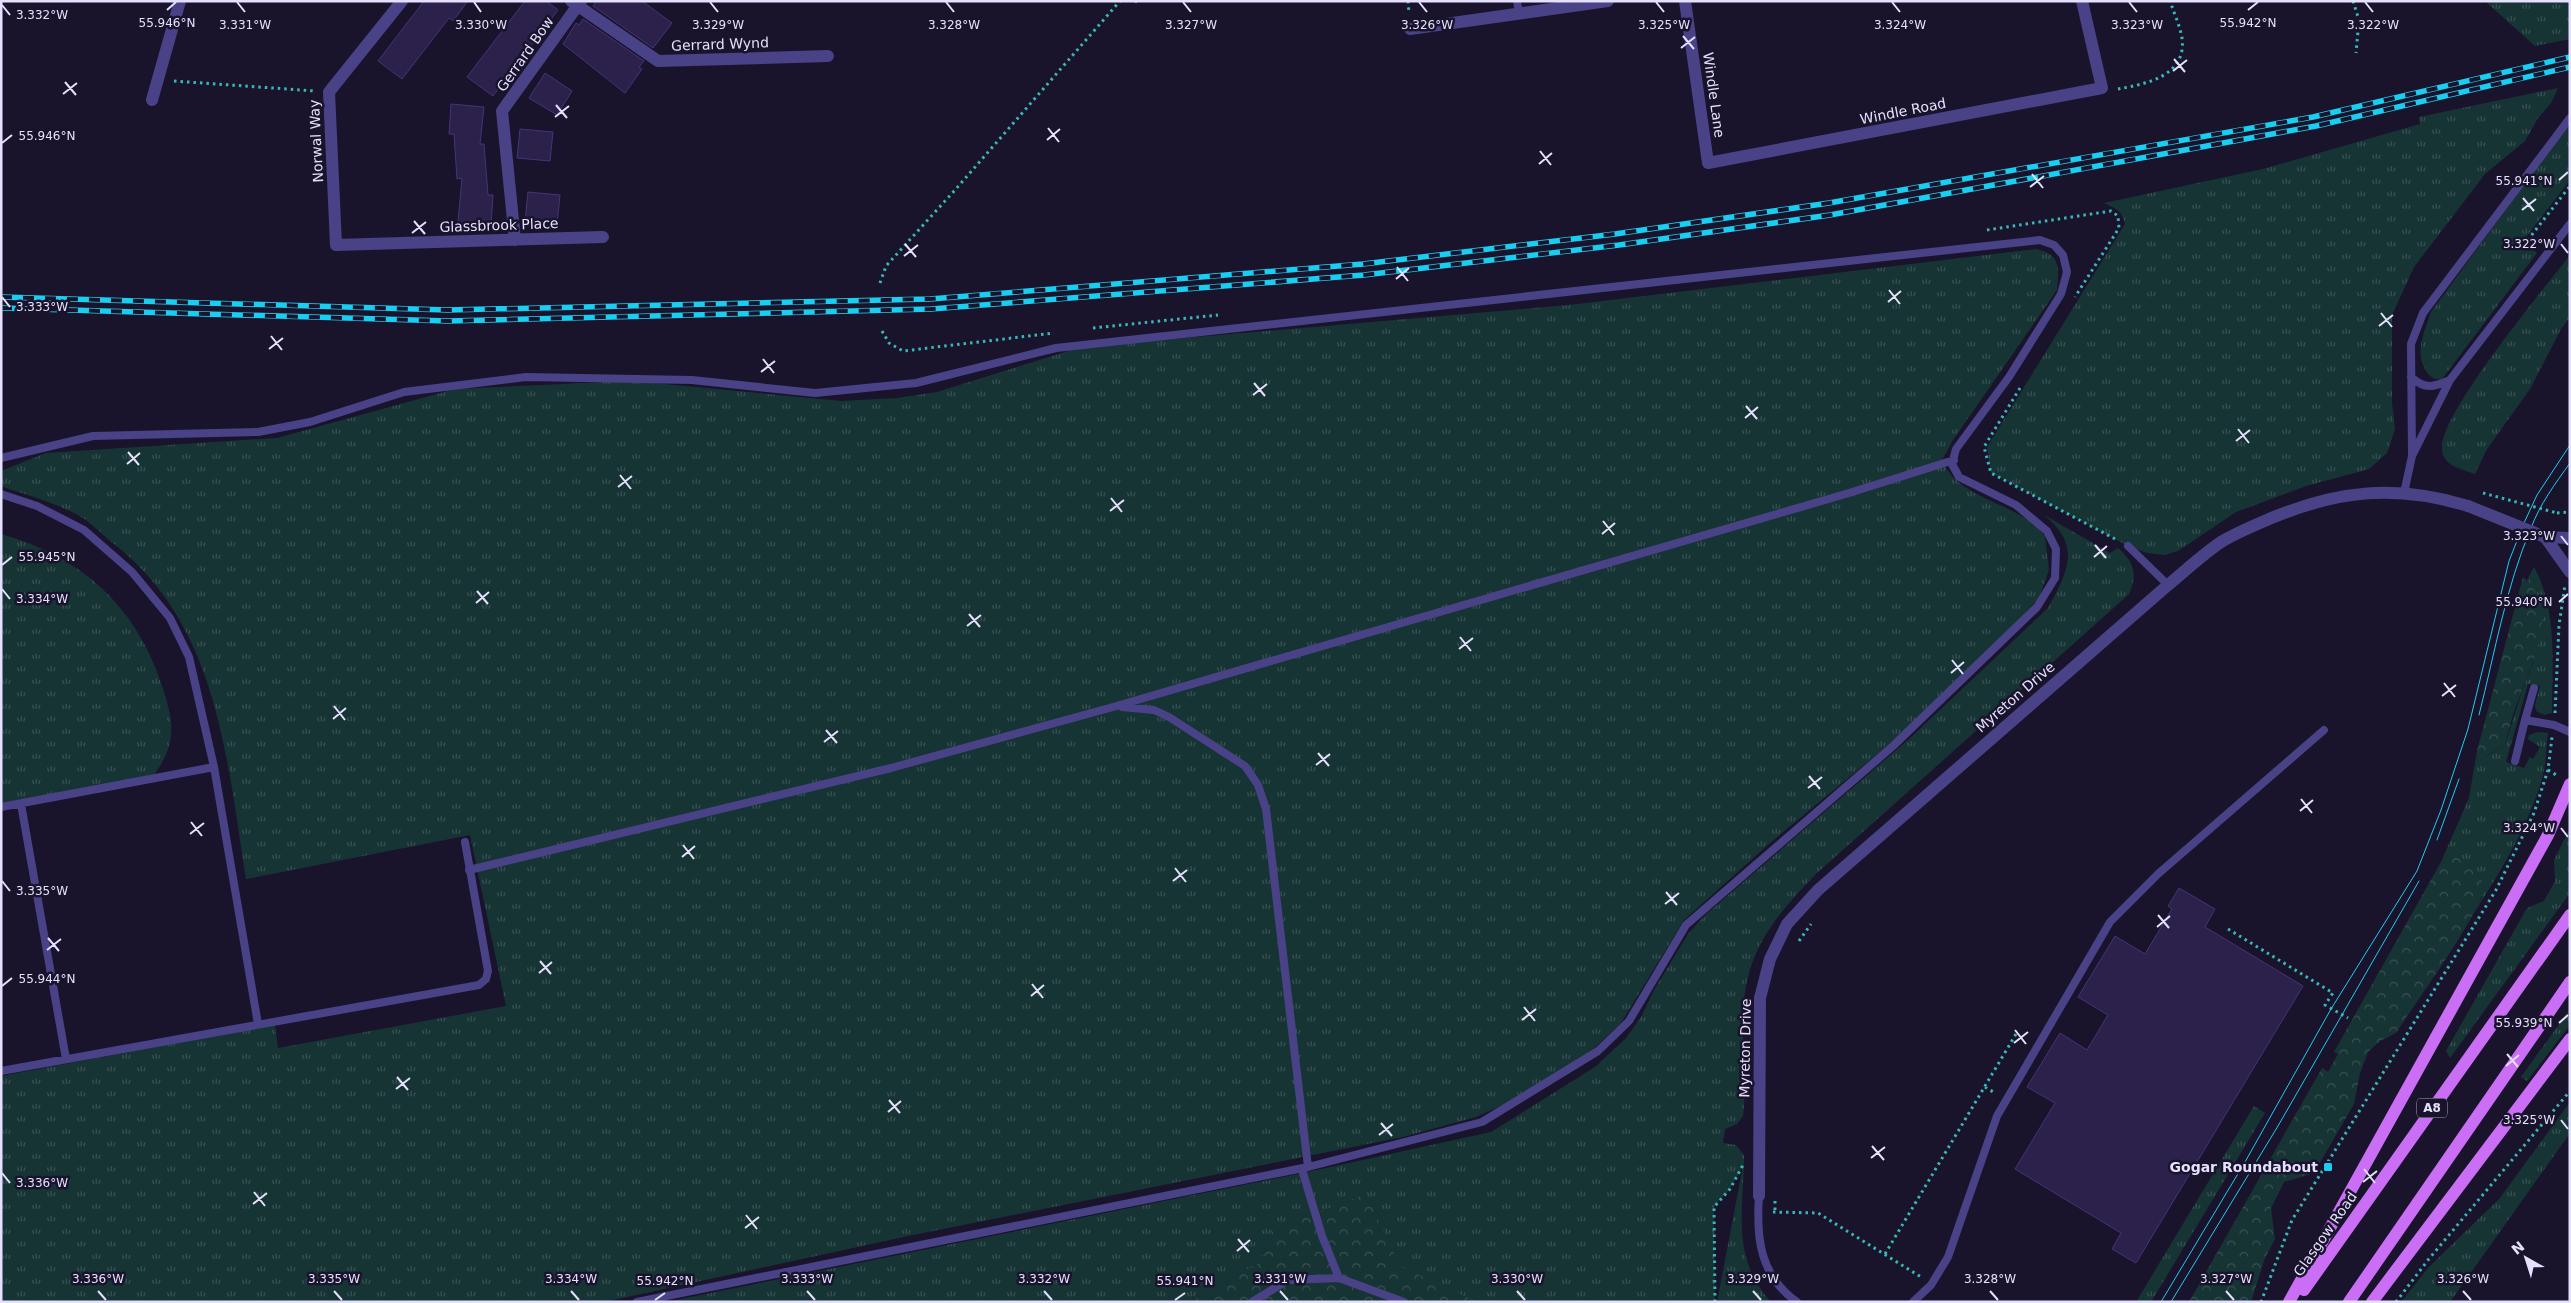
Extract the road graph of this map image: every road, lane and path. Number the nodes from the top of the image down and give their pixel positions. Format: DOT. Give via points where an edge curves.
graph roads {
  1 [pos="180,1"];
  2 [pos="402,1"];
  3 [pos="1120,1"];
  4 [pos="1608,1"];
  5 [pos="1685,1"];
  6 [pos="2082,1"];
  7 [pos="2170,1"];
  8 [pos="2354,1"];
  9 [pos="576,3"];
  10 [pos="1518,8"];
  11 [pos="1410,29"];
  12 [pos="2356,53"];
  13 [pos="828,56"];
  14 [pos="158,80"];
  15 [pos="2102,88"];
  16 [pos="329,92"];
  17 [pos="152,100"];
  18 [pos="2570,118"];
  19 [pos="1708,162"];
  20 [pos="2570,186"];
  21 [pos="2570,224"];
  22 [pos="1979,232"];
  23 [pos="603,237"];
  24 [pos="516,240"];
  25 [pos="336,245"];
  26 [pos="2545,256"];
  27 [pos="880,283"];
  28 [pos="2074,299"];
  29 [pos="1219,314"];
  30 [pos="1091,329"];
  31 [pos="882,331"];
  32 [pos="1061,332"];
  33 [pos="2411,377"];
  34 [pos="2450,380"];
  35 [pos="2024,382"];
  36 [pos="2412,456"];
  37 [pos="1,458"];
  38 [pos="1954,460"];
  39 [pos="2474,491"];
  40 [pos="2404,492"];
  41 [pos="1,494"];
  42 [pos="2570,512"];
  43 [pos="2545,537"];
  44 [pos="2570,538"];
  45 [pos="2128,546"];
  46 [pos="2569,570"];
  47 [pos="2168,585"];
  48 [pos="2534,688"];
  49 [pos="1113,707"];
  50 [pos="2526,720"];
  51 [pos="2554,725"];
  52 [pos="2324,730"];
  53 [pos="2570,732"];
  54 [pos="2515,761"];
  55 [pos="214,767"];
  56 [pos="2570,784"];
  57 [pos="21,804"];
  58 [pos="1,807"];
  59 [pos="465,842"];
  60 [pos="468,870"];
  61 [pos="2570,915"];
  62 [pos="1816,917"];
  63 [pos="2228,929"];
  64 [pos="1795,946"];
  65 [pos="2570,982"];
  66 [pos="2348,1018"];
  67 [pos="258,1024"];
  68 [pos="2016,1034"];
  69 [pos="2570,1039"];
  70 [pos="66,1059"];
  71 [pos="1,1071"];
  72 [pos="2570,1091"];
  73 [pos="1759,1151"];
  74 [pos="1306,1170"];
  75 [pos="1775,1195"];
  76 [pos="1759,1196"];
  77 [pos="1758,1211"];
  78 [pos="1775,1212"];
  79 [pos="1885,1254"];
  80 [pos="1339,1278"];
  81 [pos="1932,1284"];
  82 [pos="638,1302"];
  83 [pos="1252,1302"];
  84 [pos="1404,1302"];
  85 [pos="1715,1302"];
  86 [pos="1796,1302"];
  87 [pos="1913,1302"];
  88 [pos="2262,1302"];
  89 [pos="2289,1302"];
  90 [pos="2295,1302"];
  91 [pos="2349,1302"];
  92 [pos="2372,1302"];
  93 [pos="2396,1302"];
  1 -- 14 [label="street"];
  2 -- 16 [label="street, Norwal Way"];
  3 -- 27 [label="path" via="886,266"];
  4 -- 10 [label="street"];
  5 -- 19 [label="street, Windle Lane"];
  6 -- 15 [label="street"];
  7 -- 15 [label="path" via="2182,38 2181,57 2169,72 2148,83 2115,90"];
  8 -- 12 [label="path" via="2359,20"];
  9 -- 13 [label="street, Gerrard Wynd" via="658,61"];
  9 -- 24 [label="street, Gerrard Bow" via="502,112"];
  10 -- 11 [label="street"];
  14 -- 16 [label="path"];
  14 -- 17 [label="street"];
  15 -- 19 [label="street, Windle Road"];
  16 -- 25 [label="street, Norwal Way"];
  18 -- 33 [label="lane" via="2423,313 2411,344"];
  20 -- 26 [label="path" via="2527,241"];
  21 -- 26 [label="lane"];
  22 -- 28 [label="path" via="2111,211 2118,216 2119,228"];
  23 -- 24 [label="street, Glassbrook Place"];
  24 -- 25 [label="street, Glassbrook Place"];
  26 -- 34 [label="lane"];
  29 -- 30 [label="path"];
  31 -- 32 [label="path" via="888,343 903,351"];
  33 -- 34 [label="lane" via="2420,384 2434,387"];
  33 -- 36 [label="lane"];
  34 -- 36 [label="lane"];
  35 -- 45 [label="path" via="1984,448 1991,473"];
  36 -- 40 [label="lane"];
  37 -- 38 [label="lane" via="93,436 258,432 310,422 404,392 526,377 692,380 815,393 916,384 1056,348 2040,240 2054,245 2063,255 2067,272 2061,294 2008,377 1956,449"];
  38 -- 49 [label="lane"];
  38 -- 74 [label="lane" via="1952,464 1959,477 2016,505 2047,530 2056,549 2055,578 2037,607 1893,746 1686,926 1629,1021 1598,1051 1482,1122"];
  39 -- 42 [label="path, bridge" via="2557,513"];
  40 -- 43 [label="street, Myreton Drive, bridge" via="2468,506"];
  40 -- 47 [label="street, Myreton Drive" via="2342,495 2298,507 2221,542"];
  41 -- 55 [label="lane" via="37,506 84,530 132,572 170,618 189,657"];
  43 -- 44 [label="street, Myreton Drive"];
  43 -- 46 [label="street"];
  45 -- 47 [label="lane"];
  46 -- 51 [label="path" via="2559,626"];
  47 -- 73 [label="street, Myreton Drive" via="1852,858 1787,924 1770,959 1760,998"];
  48 -- 50 [label="lane"];
  49 -- 60 [label="lane" via="891,768"];
  49 -- 74 [label="lane" via="1138,707 1169,717 1245,766 1258,785 1266,809"];
  50 -- 51 [label="lane"];
  50 -- 54 [label="lane"];
  51 -- 53 [label="lane"];
  51 -- 88 [label="path" via="2548,770 2534,813 2500,881 2292,1220"];
  52 -- 81 [label="lane" via="2158,874 2110,922 1997,1116 1948,1257"];
  55 -- 57 [label="lane"];
  55 -- 67 [label="lane"];
  56 -- 89 [label="main road" via="2548,835"];
  57 -- 58 [label="lane"];
  57 -- 70 [label="lane"];
  59 -- 60 [label="lane"];
  60 -- 67 [label="lane" via="488,971 486,979 479,985"];
  61 -- 90 [label="main road, Glasgow Road / A8"];
  62 -- 64 [label="path"];
  63 -- 66 [label="path" via="2333,993 2325,1005"];
  65 -- 91 [label="main road"];
  67 -- 70 [label="lane"];
  68 -- 79 [label="path"];
  69 -- 92 [label="main road"];
  70 -- 71 [label="lane"];
  72 -- 93 [label="path"];
  73 -- 76 [label="street, Myreton Drive"];
  73 -- 85 [label="path" via="1744,1164 1730,1189 1714,1207"];
  74 -- 80 [label="lane" via="1322,1236"];
  74 -- 82 [label="lane"];
  75 -- 78 [label="path"];
  76 -- 77 [label="lane"];
  77 -- 78 [label="path"];
  77 -- 86 [label="lane" via="1757,1228 1766,1266 1779,1289"];
  78 -- 79 [label="path" via="1818,1213"];
  79 -- 81 [label="path"];
  80 -- 83 [label="lane" via="1288,1280"];
  80 -- 84 [label="lane"];
  81 -- 87 [label="lane"];
}
